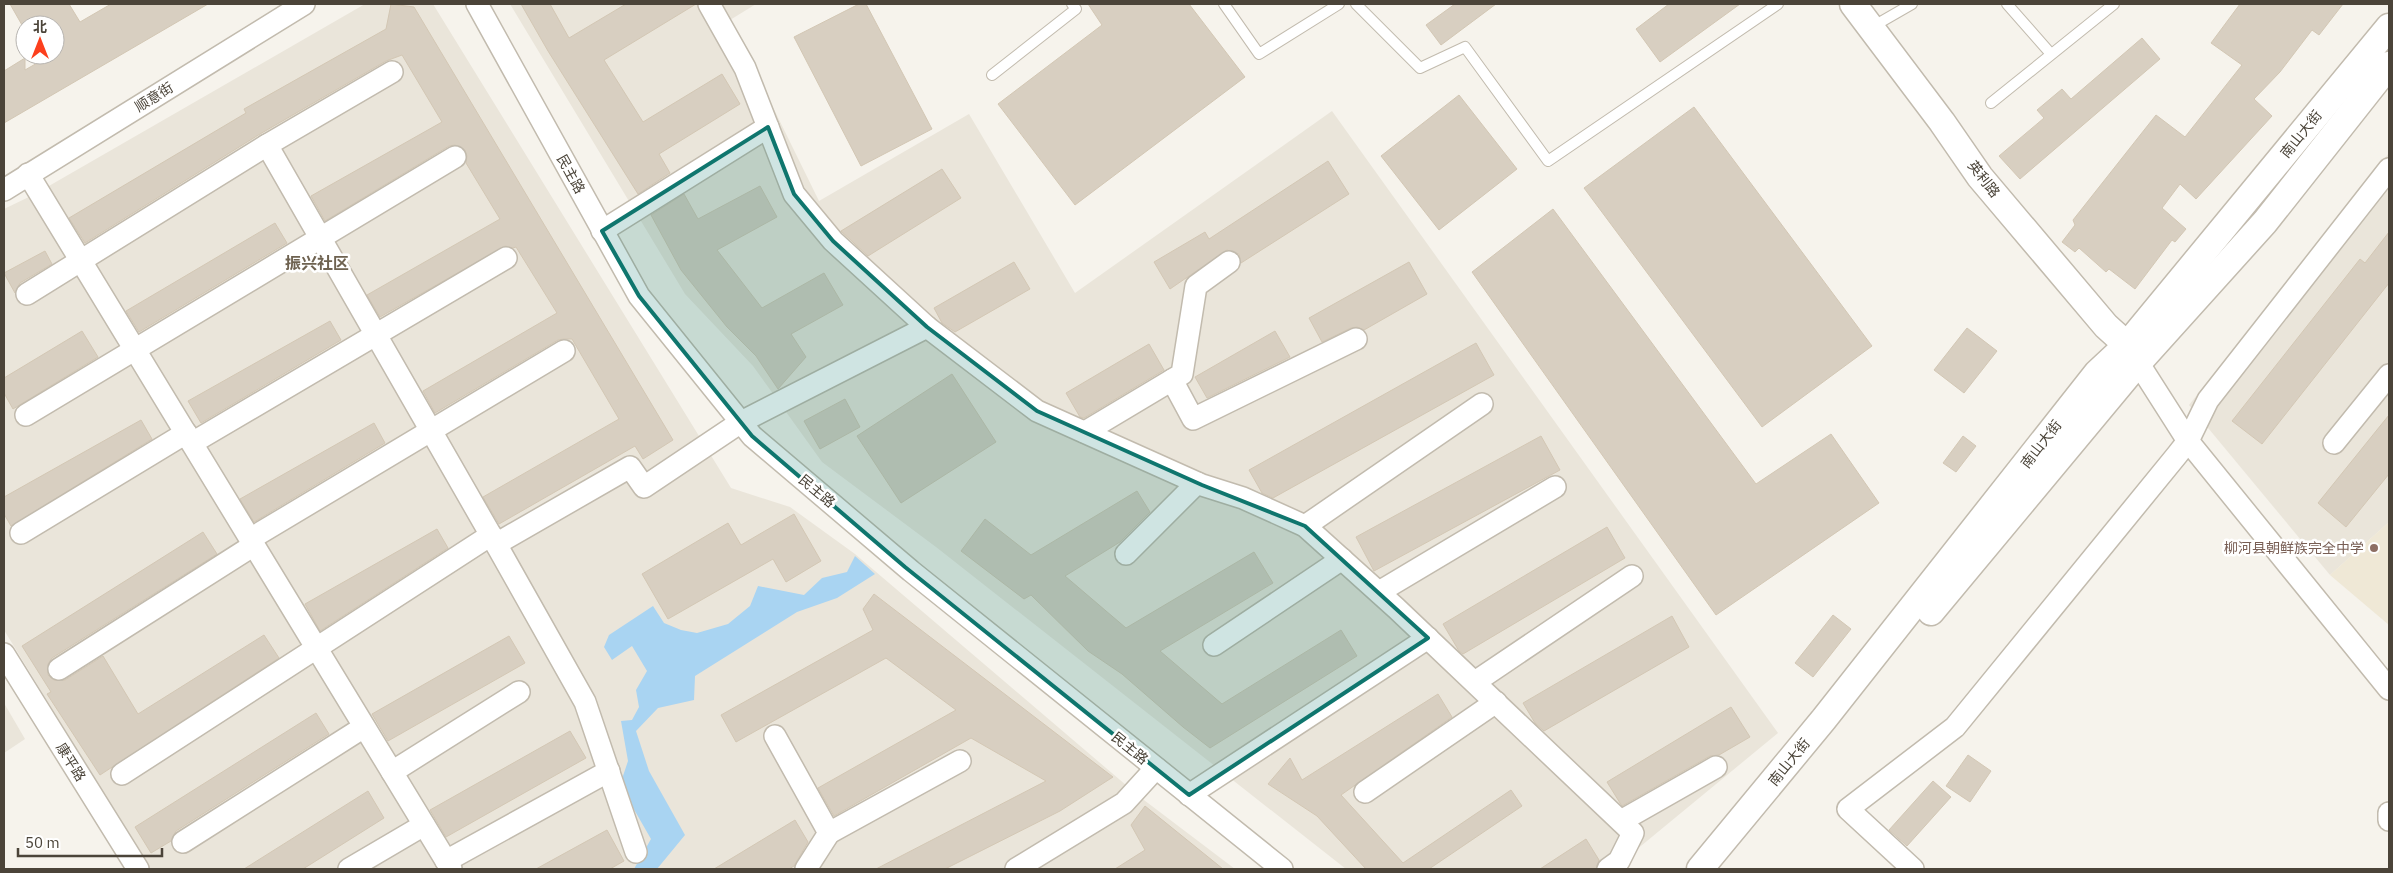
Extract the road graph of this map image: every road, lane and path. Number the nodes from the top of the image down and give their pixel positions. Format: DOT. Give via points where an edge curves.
graph roads {
  1 [pos="477,4"];
  2 [pos="709,4"];
  3 [pos="1072,4"];
  4 [pos="1224,4"];
  5 [pos="1339,4"];
  6 [pos="1356,4"];
  7 [pos="1778,4"];
  8 [pos="1853,4"];
  9 [pos="1912,4"];
  10 [pos="2007,4"];
  11 [pos="2114,4"];
  12 [pos="293,7"];
  13 [pos="2389,27"];
  14 [pos="1871,28"];
  15 [pos="2051,54"];
  16 [pos="2389,65"];
  17 [pos="392,72"];
  18 [pos="992,75"];
  19 [pos="1991,103"];
  20 [pos="768,127"];
  21 [pos="267,146"];
  22 [pos="455,157"];
  23 [pos="2389,169"];
  24 [pos="28,174"];
  25 [pos="4,190"];
  26 [pos="602,231"];
  27 [pos="320,238"];
  28 [pos="506,258"];
  29 [pos="81,261"];
  30 [pos="1229,262"];
  31 [pos="27,294"];
  32 [pos="928,327"];
  33 [pos="375,334"];
  34 [pos="1356,339"];
  35 [pos="135,350"];
  36 [pos="564,351"];
  37 [pos="2133,354"];
  38 [pos="2389,375"];
  39 [pos="1172,380"];
  40 [pos="1482,404"];
  41 [pos="26,415"];
  42 [pos="741,422"];
  43 [pos="431,431"];
  44 [pos="1085,432"];
  45 [pos="189,438"];
  46 [pos="2188,441"];
  47 [pos="2334,443"];
  48 [pos="1197,483"];
  49 [pos="1555,487"];
  50 [pos="1305,526"];
  51 [pos="21,533"];
  52 [pos="494,540"];
  53 [pos="252,542"];
  54 [pos="1126,554"];
  55 [pos="1342,558"];
  56 [pos="1632,576"];
  57 [pos="1379,592"];
  58 [pos="1428,638"];
  59 [pos="1214,645"];
  60 [pos="317,648"];
  61 [pos="4,654"];
  62 [pos="59,669"];
  63 [pos="1475,682"];
  64 [pos="2389,689"];
  65 [pos="519,692"];
  66 [pos="1496,702"];
  67 [pos="364,727"];
  68 [pos="776,736"];
  69 [pos="960,761"];
  70 [pos="1716,767"];
  71 [pos="1156,768"];
  72 [pos="608,770"];
  73 [pos="392,772"];
  74 [pos="122,774"];
  75 [pos="1365,792"];
  76 [pos="1189,795"];
  77 [pos="2389,813"];
  78 [pos="2389,820"];
  79 [pos="1621,822"];
  80 [pos="424,825"];
  81 [pos="829,833"];
  82 [pos="183,842"];
  83 [pos="636,852"];
  84 [pos="448,865"];
  85 [pos="138,869"];
  86 [pos="349,869"];
  87 [pos="806,869"];
  88 [pos="1016,869"];
  89 [pos="1282,869"];
  90 [pos="1608,869"];
  91 [pos="1700,869"];
  92 [pos="1719,869"];
  93 [pos="1913,869"];
  1 -- 26 [label="street, 民主路"];
  2 -- 20 [label="street" via="744,68"];
  3 -- 18 [label="lane" via="1076,9"];
  4 -- 5 [label="lane" via="1259,54"];
  6 -- 7 [label="lane" via="1420,68 1465,46 1548,162"];
  8 -- 14 [label="street, 英利路"];
  9 -- 14 [label="lane"];
  10 -- 15 [label="lane"];
  11 -- 15 [label="lane"];
  12 -- 24 [label="street, 顺意街"];
  13 -- 37 [label="street, 南山大街"];
  14 -- 37 [label="street, 英利路" via="1980,176"];
  15 -- 19 [label="lane"];
  16 -- 37 [label="street, 南山大街" via="2265,222"];
  17 -- 21 [label="street"];
  20 -- 26 [label="street"];
  20 -- 32 [label="street" via="794,194 833,241"];
  21 -- 27 [label="street"];
  21 -- 29 [label="street"];
  22 -- 27 [label="street"];
  23 -- 46 [label="street" via="2208,400"];
  24 -- 25 [label="street, 顺意街"];
  24 -- 29 [label="street"];
  26 -- 42 [label="street, 民主路" via="639,296"];
  27 -- 33 [label="street"];
  27 -- 35 [label="street"];
  28 -- 33 [label="street"];
  29 -- 31 [label="street"];
  29 -- 35 [label="street"];
  30 -- 39 [label="street" via="1196,286 1182,374"];
  32 -- 42 [label="street"];
  32 -- 44 [label="street" via="1037,411"];
  33 -- 43 [label="street"];
  33 -- 45 [label="street"];
  34 -- 39 [label="street" via="1193,419"];
  35 -- 41 [label="street"];
  35 -- 45 [label="street"];
  36 -- 43 [label="street"];
  37 -- 46 [label="street"];
  37 -- 91 [label="street, 南山大街" via="2097,372 1824,719"];
  37 -- 92 [label="street, 南山大街"];
  38 -- 47 [label="street"];
  39 -- 44 [label="street"];
  40 -- 50 [label="street"];
  42 -- 52 [label="street" via="644,488 630,467"];
  42 -- 71 [label="street, 民主路" via="752,436 910,571"];
  43 -- 52 [label="street"];
  43 -- 53 [label="street"];
  44 -- 48 [label="street"];
  45 -- 51 [label="street"];
  45 -- 53 [label="street"];
  46 -- 64 [label="street"];
  46 -- 93 [label="street" via="1955,727 1848,809"];
  48 -- 50 [label="street" via="1243,498"];
  48 -- 54 [label="street"];
  49 -- 57 [label="street"];
  50 -- 55 [label="street"];
  52 -- 60 [label="street"];
  52 -- 72 [label="street" via="585,702"];
  53 -- 60 [label="street"];
  53 -- 62 [label="street"];
  55 -- 57 [label="street"];
  55 -- 59 [label="street"];
  56 -- 63 [label="street"];
  57 -- 58 [label="street"];
  58 -- 63 [label="street"];
  58 -- 76 [label="street"];
  60 -- 67 [label="street"];
  60 -- 74 [label="street"];
  61 -- 85 [label="street, 康平路"];
  63 -- 66 [label="street"];
  65 -- 73 [label="street"];
  66 -- 75 [label="street"];
  66 -- 79 [label="street"];
  67 -- 73 [label="street"];
  67 -- 82 [label="street"];
  68 -- 81 [label="street"];
  69 -- 81 [label="street"];
  70 -- 79 [label="street"];
  71 -- 76 [label="street, 民主路"];
  71 -- 88 [label="street" via="1124,802"];
  72 -- 83 [label="street"];
  72 -- 84 [label="street"];
  73 -- 80 [label="street"];
  76 -- 89 [label="street, 民主路"];
  77 -- 78 [label="street"];
  79 -- 90 [label="street" via="1633,833 1619,860"];
  80 -- 84 [label="street"];
  80 -- 86 [label="street"];
  81 -- 87 [label="street"];
}
